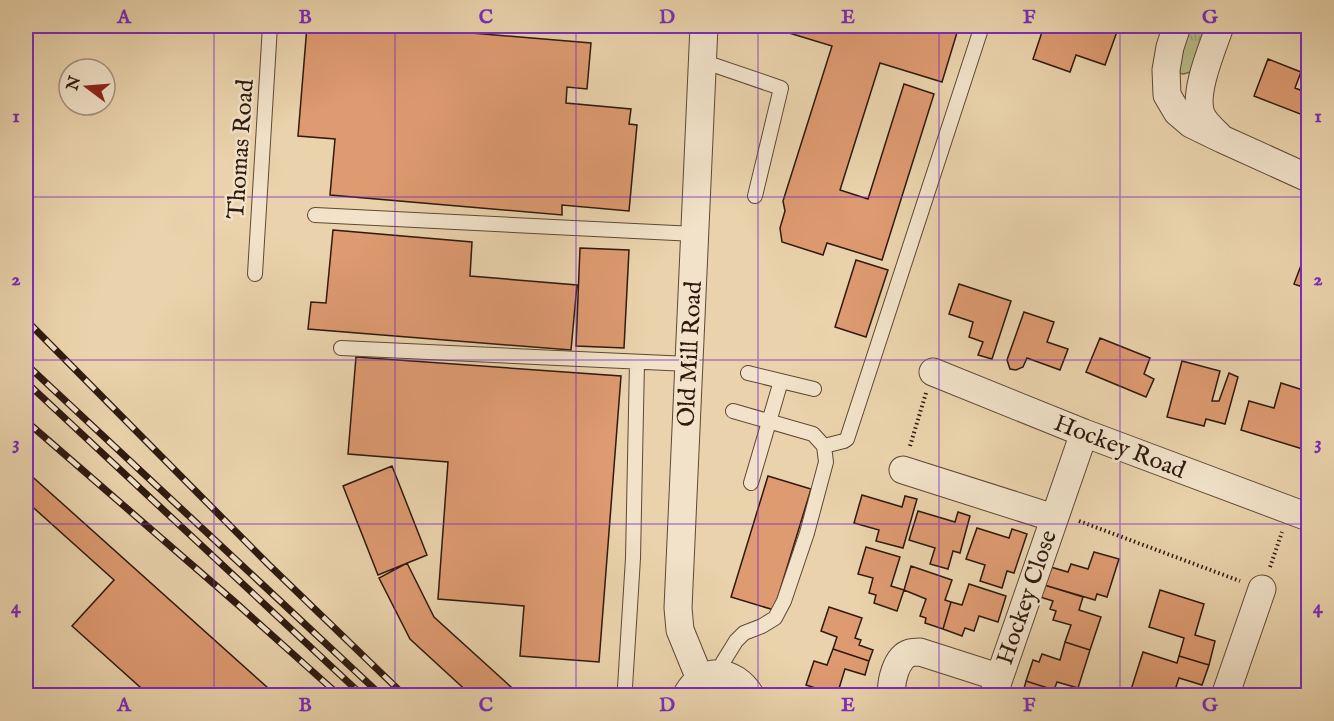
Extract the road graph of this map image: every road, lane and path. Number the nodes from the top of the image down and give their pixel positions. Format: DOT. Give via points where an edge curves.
graph roads {
  1 [pos="270,26"];
  2 [pos="704,26"];
  3 [pos="982,26"];
  4 [pos="1176,26"];
  5 [pos="1220,26"];
  6 [pos="702,61"];
  7 [pos="1221,140"];
  8 [pos="1308,178"];
  9 [pos="755,196"];
  10 [pos="315,215"];
  11 [pos="695,234"];
  12 [pos="255,274"];
  13 [pos="341,348"];
  14 [pos="637,362"];
  15 [pos="688,364"];
  16 [pos="933,372"];
  17 [pos="748,373"];
  18 [pos="782,381"];
  19 [pos="814,389"];
  20 [pos="733,411"];
  21 [pos="770,421"];
  22 [pos="1084,433"];
  23 [pos="824,446"];
  24 [pos="903,470"];
  25 [pos="751,483"];
  26 [pos="1299,514"];
  27 [pos="1055,515"];
  28 [pos="1262,589"];
  29 [pos="703,683"];
  30 [pos="995,686"];
  31 [pos="625,687"];
  32 [pos="751,696"];
  33 [pos="892,696"];
  34 [pos="1225,696"];
  1 -- 12 [label="lane, Thomas Road"];
  2 -- 6 [label="street, Old Mill Road"];
  3 -- 23 [label="lane" via="847,439"];
  4 -- 7 [label="street" via="1166,70 1167,95 1177,112 1191,124"];
  5 -- 7 [label="street" via="1199,99 1201,114"];
  6 -- 9 [label="lane" via="781,88"];
  6 -- 11 [label="street, Old Mill Road"];
  7 -- 8 [label="street"];
  10 -- 11 [label="lane"];
  11 -- 15 [label="street, Old Mill Road"];
  13 -- 14 [label="lane"];
  14 -- 15 [label="lane"];
  14 -- 31 [label="lane" via="633,558"];
  15 -- 29 [label="street, Old Mill Road" via="678,608 680,630"];
  16 -- 22 [label="street, Hockey Road"];
  16 -- 24 [label="path"];
  17 -- 18 [label="lane"];
  18 -- 19 [label="lane"];
  18 -- 21 [label="lane"];
  20 -- 21 [label="lane"];
  21 -- 23 [label="lane" via="813,434"];
  21 -- 25 [label="lane"];
  22 -- 26 [label="street, Hockey Road"];
  22 -- 27 [label="street, Hockey Close"];
  23 -- 29 [label="lane" via="826,462 784,601 775,618 736,641"];
  24 -- 27 [label="street, Hockey Close"];
  26 -- 28 [label="path"];
  27 -- 28 [label="path"];
  27 -- 30 [label="street, Hockey Close"];
  28 -- 34 [label="street"];
  29 -- 32 [label="street" via="735,678"];
  30 -- 33 [label="street, Hockey Close" via="920,652 911,652 898,664"];
}
